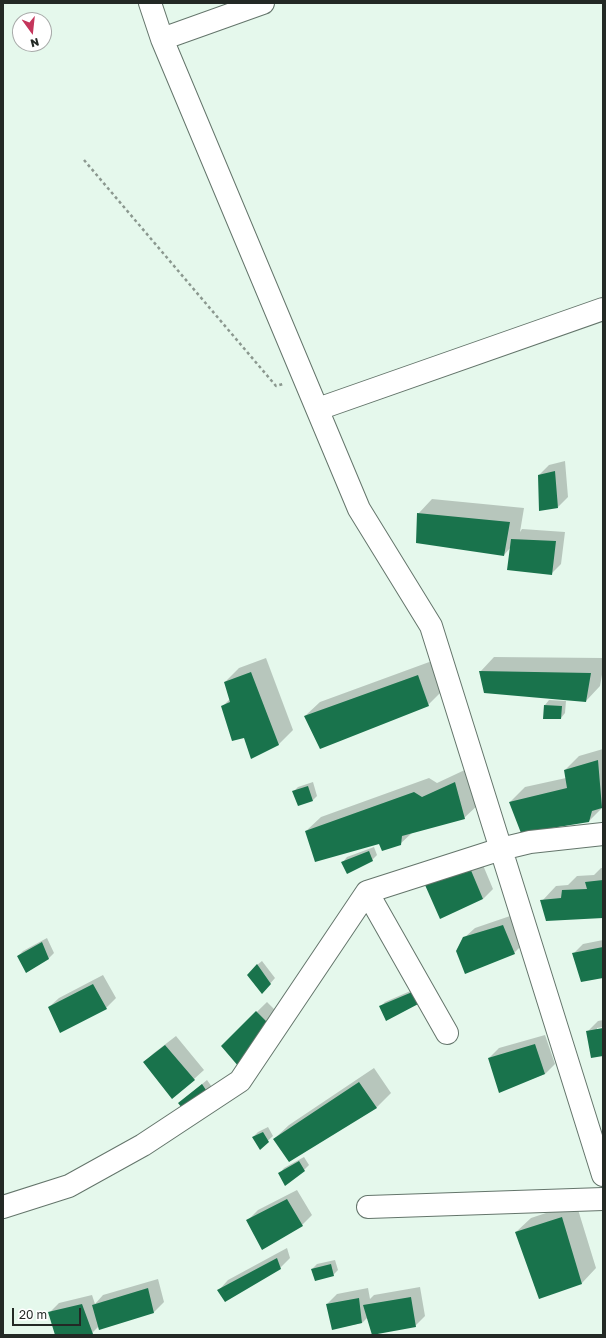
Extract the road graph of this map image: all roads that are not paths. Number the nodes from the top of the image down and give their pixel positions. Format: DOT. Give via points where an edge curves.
graph roads {
  1 [pos="150,3"];
  2 [pos="263,3"];
  3 [pos="162,38"];
  4 [pos="603,309"];
  5 [pos="318,410"];
  6 [pos="603,834"];
  7 [pos="501,849"];
  8 [pos="367,892"];
  9 [pos="447,1033"];
  10 [pos="603,1175"];
  11 [pos="603,1199"];
  12 [pos="3,1207"];
  13 [pos="368,1207"];
  1 -- 3 [label="street"];
  2 -- 3 [label="street"];
  3 -- 5 [label="street"];
  4 -- 5 [label="street"];
  5 -- 7 [label="street" via="359,509 430,626"];
  6 -- 7 [label="street" via="530,842"];
  7 -- 8 [label="street"];
  7 -- 10 [label="street"];
  8 -- 9 [label="street"];
  8 -- 12 [label="street" via="240,1081 143,1145 69,1186"];
  11 -- 13 [label="street"];
}
